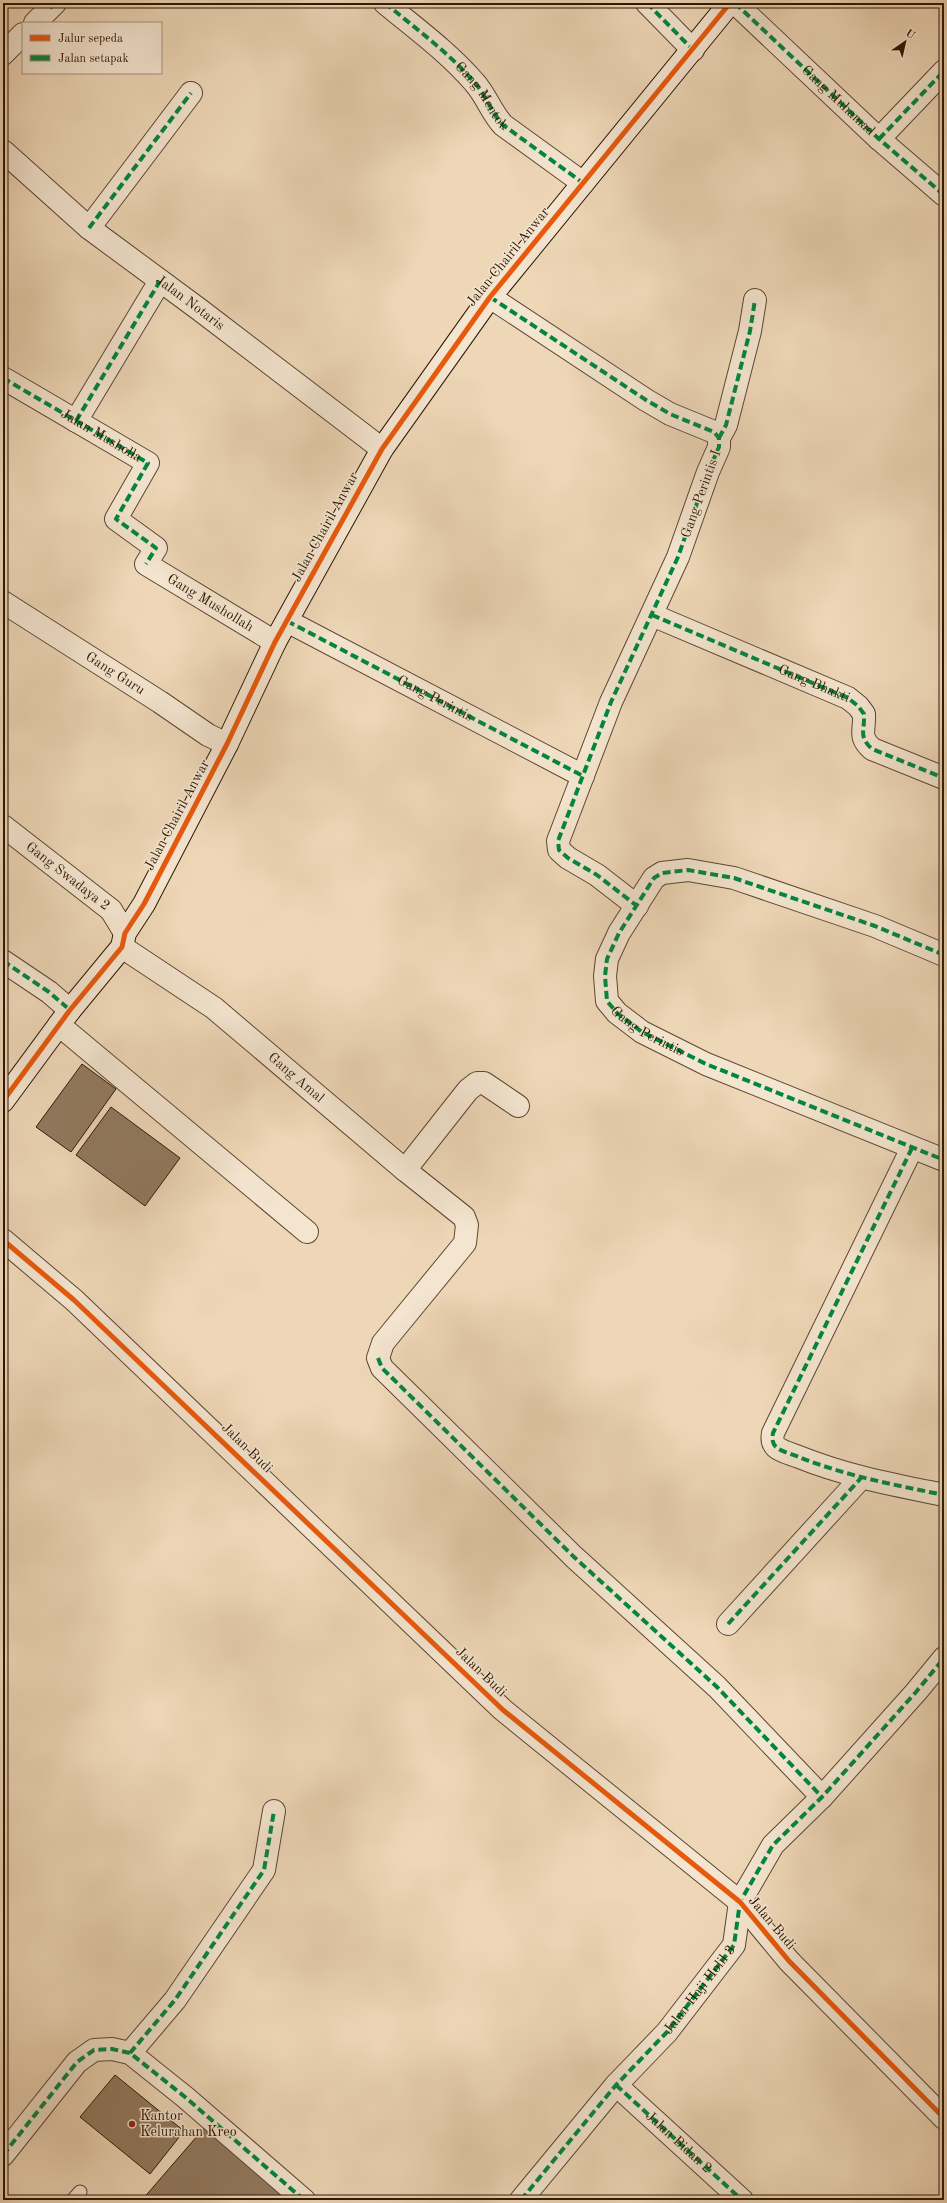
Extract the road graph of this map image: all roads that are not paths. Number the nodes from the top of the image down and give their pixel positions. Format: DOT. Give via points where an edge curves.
graph roads {
  1 [pos="385,3"];
  2 [pos="647,3"];
  3 [pos="730,3"];
  4 [pos="735,3"];
  5 [pos="22,35"];
  6 [pos="693,50"];
  7 [pos="3,54"];
  8 [pos="944,71"];
  9 [pos="191,93"];
  10 [pos="879,139"];
  11 [pos="3,151"];
  12 [pos="583,183"];
  13 [pos="944,195"];
  14 [pos="89,228"];
  15 [pos="160,281"];
  16 [pos="490,297"];
  17 [pos="755,300"];
  18 [pos="3,378"];
  19 [pos="76,421"];
  20 [pos="719,438"];
  21 [pos="382,449"];
  22 [pos="146,564"];
  23 [pos="3,602"];
  24 [pos="652,615"];
  25 [pos="287,621"];
  26 [pos="275,642"];
  27 [pos="228,744"];
  28 [pos="583,776"];
  29 [pos="944,778"];
  30 [pos="3,826"];
  31 [pos="637,906"];
  32 [pos="124,940"];
  33 [pos="944,955"];
  34 [pos="3,961"];
  35 [pos="64,1018"];
  36 [pos="3,1101"];
  37 [pos="518,1106"];
  38 [pos="912,1148"];
  39 [pos="944,1160"];
  40 [pos="405,1170"];
  41 [pos="307,1232"];
  42 [pos="3,1240"];
  43 [pos="861,1478"];
  44 [pos="944,1495"];
  45 [pos="728,1624"];
  46 [pos="944,1658"];
  47 [pos="822,1797"];
  48 [pos="274,1811"];
  49 [pos="740,1902"];
  50 [pos="130,2053"];
  51 [pos="616,2085"];
  52 [pos="944,2118"];
  53 [pos="3,2155"];
  54 [pos="304,2200"];
  55 [pos="521,2200"];
  56 [pos="742,2200"];
  1 -- 12 [label="street, Gang Mentok" via="435,43 474,82 502,125"];
  2 -- 6 [label="street"];
  3 -- 6 [label="street, Jalan Chairil Anwar"];
  4 -- 10 [label="street, Gang Muhamad"];
  5 -- 7 [label="street"];
  6 -- 12 [label="street, Jalan Chairil Anwar"];
  8 -- 10 [label="street"];
  9 -- 14 [label="street"];
  10 -- 13 [label="street, Gang Muhamad"];
  11 -- 14 [label="street, Jalan Notaris"];
  12 -- 16 [label="street, Jalan Chairil Anwar"];
  14 -- 15 [label="street, Jalan Notaris"];
  15 -- 19 [label="street"];
  15 -- 21 [label="street, Jalan Notaris"];
  16 -- 20 [label="street, Gang Perintis I" via="646,400 670,414 714,432"];
  16 -- 21 [label="street, Jalan Chairil Anwar"];
  17 -- 20 [label="street" via="750,331 726,425"];
  18 -- 19 [label="street, Jalan Musholla"];
  19 -- 22 [label="street, Jalan Musholla" via="148,463 116,519 156,548"];
  20 -- 24 [label="street, Gang Perintis I" via="719,447 678,557"];
  21 -- 25 [label="street, Jalan Chairil Anwar"];
  22 -- 26 [label="street, Gang Mushollah"];
  23 -- 27 [label="street, Gang Guru" via="208,735"];
  24 -- 28 [label="street, Gang Perintis I" via="611,702"];
  24 -- 29 [label="street, Gang Bhakti" via="848,698 864,714 862,735 865,743 872,749"];
  25 -- 26 [label="street, Jalan Chairil Anwar"];
  25 -- 28 [label="street, Gang Perintis"];
  26 -- 27 [label="street, Jalan Chairil Anwar"];
  27 -- 32 [label="street, Jalan Chairil Anwar"];
  28 -- 31 [label="street, Gang Perintis I" via="558,841 559,850"];
  30 -- 32 [label="street, Gang Swadaya 2" via="111,910"];
  31 -- 33 [label="street, Gang Perintis" via="654,878 662,873 688,870 734,878 875,926"];
  31 -- 38 [label="street, Gang Perintis" via="619,932 607,959 607,1001 617,1013 642,1032 706,1064"];
  32 -- 35 [label="street, Jalan Chairil Anwar"];
  32 -- 40 [label="street, Gang Amal" via="214,1008"];
  34 -- 35 [label="street" via="49,992"];
  35 -- 36 [label="street, Jalan Chairil Anwar"];
  35 -- 41 [label="street"];
  37 -- 40 [label="street" via="484,1082 477,1083 468,1090"];
  38 -- 39 [label="street, Gang Perintis"];
  38 -- 43 [label="street" via="773,1433 772,1440 781,1450"];
  40 -- 47 [label="street, Gang Amal" via="464,1217 467,1225 465,1242 383,1343 378,1358 382,1368 574,1557 717,1687"];
  42 -- 49 [label="street, Jalan Budi" via="74,1300 503,1710"];
  43 -- 44 [label="street"];
  43 -- 45 [label="street"];
  46 -- 47 [label="street, Jalan Haji Holil 3"];
  47 -- 49 [label="street, Jalan Haji Holil 3" via="773,1845"];
  48 -- 50 [label="street" via="264,1870 175,2000"];
  49 -- 51 [label="street, Jalan Haji Holil 3" via="734,1945 667,2032"];
  49 -- 52 [label="street, Jalan Budi" via="788,1962"];
  50 -- 53 [label="street" via="112,2049 94,2050 77,2062"];
  50 -- 54 [label="street" via="185,2096"];
  51 -- 55 [label="street, Jalan Haji Holil 3"];
  51 -- 56 [label="street, Jalan Bidan 2"];
}
